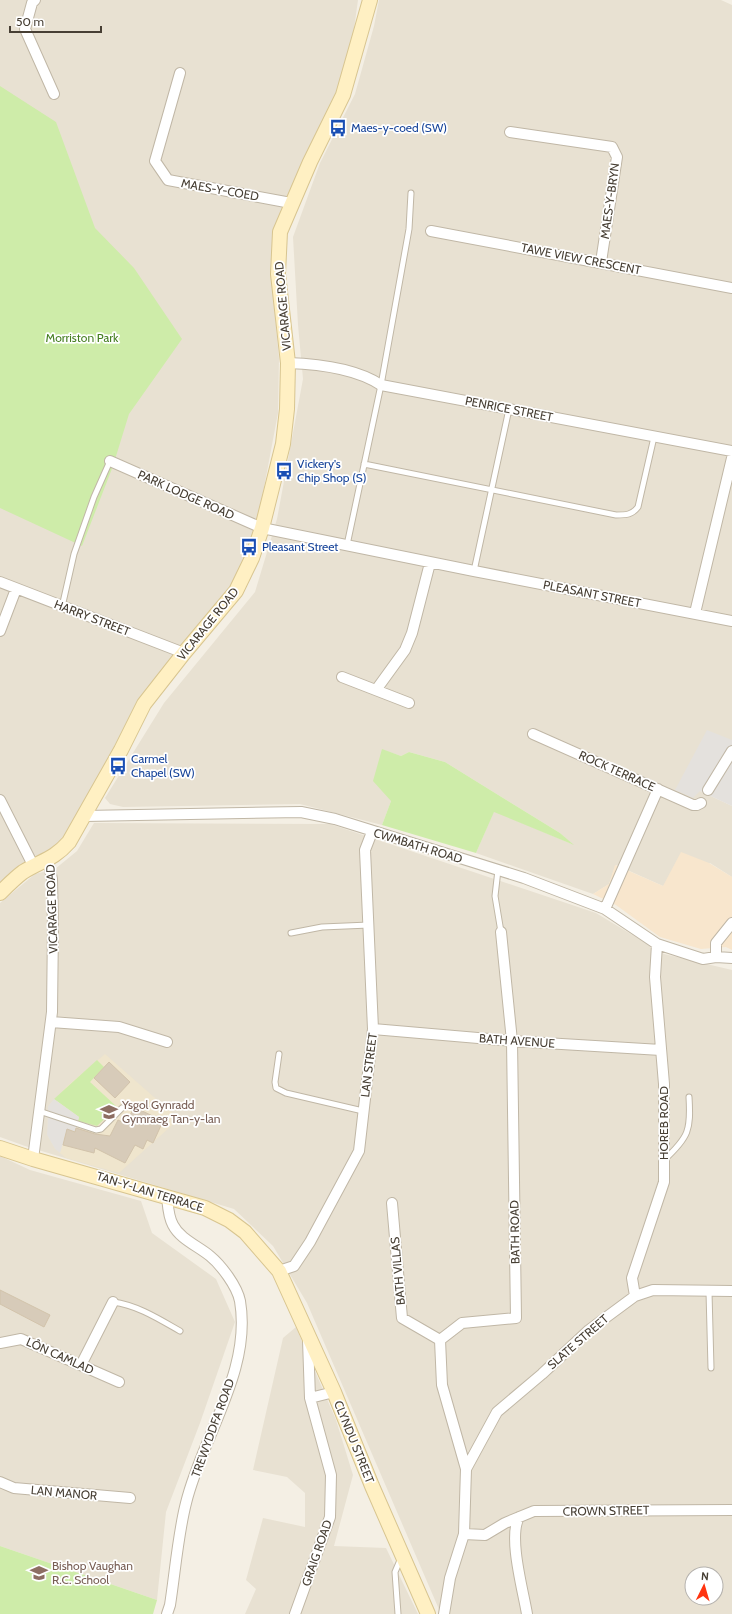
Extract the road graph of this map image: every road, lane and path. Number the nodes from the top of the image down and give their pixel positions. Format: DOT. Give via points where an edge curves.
graph roads {
  1 [pos="34,0"];
  2 [pos="370,0"];
  3 [pos="180,73"];
  4 [pos="54,94"];
  5 [pos="510,132"];
  6 [pos="411,193"];
  7 [pos="291,203"];
  8 [pos="431,231"];
  9 [pos="601,262"];
  10 [pos="732,288"];
  11 [pos="288,363"];
  12 [pos="381,385"];
  13 [pos="509,409"];
  14 [pos="654,437"];
  15 [pos="732,451"];
  16 [pos="732,458"];
  17 [pos="110,462"];
  18 [pos="364,464"];
  19 [pos="491,489"];
  20 [pos="262,528"];
  21 [pos="347,545"];
  22 [pos="430,563"];
  23 [pos="474,571"];
  24 [pos="0,582"];
  25 [pos="16,589"];
  26 [pos="62,606"];
  27 [pos="695,613"];
  28 [pos="732,621"];
  29 [pos="0,631"];
  30 [pos="184,653"];
  31 [pos="342,677"];
  32 [pos="376,690"];
  33 [pos="409,703"];
  34 [pos="532,734"];
  35 [pos="732,751"];
  36 [pos="658,789"];
  37 [pos="708,790"];
  38 [pos="0,800"];
  39 [pos="701,803"];
  40 [pos="85,816"];
  41 [pos="372,832"];
  42 [pos="48,860"];
  43 [pos="34,867"];
  44 [pos="498,870"];
  45 [pos="0,893"];
  46 [pos="605,909"];
  47 [pos="732,923"];
  48 [pos="369,925"];
  49 [pos="501,932"];
  50 [pos="291,933"];
  51 [pos="657,944"];
  52 [pos="716,957"];
  53 [pos="732,958"];
  54 [pos="51,1022"];
  55 [pos="373,1029"];
  56 [pos="512,1041"];
  57 [pos="167,1042"];
  58 [pos="661,1050"];
  59 [pos="279,1054"];
  60 [pos="689,1097"];
  61 [pos="122,1108"];
  62 [pos="39,1111"];
  63 [pos="363,1111"];
  64 [pos="0,1148"];
  65 [pos="33,1159"];
  66 [pos="664,1160"];
  67 [pos="166,1196"];
  68 [pos="392,1203"];
  69 [pos="279,1271"];
  70 [pos="732,1291"];
  71 [pos="709,1292"];
  72 [pos="635,1296"];
  73 [pos="113,1302"];
  74 [pos="180,1331"];
  75 [pos="308,1336"];
  76 [pos="440,1340"];
  77 [pos="0,1343"];
  78 [pos="81,1365"];
  79 [pos="710,1368"];
  80 [pos="119,1382"];
  81 [pos="334,1392"];
  82 [pos="310,1398"];
  83 [pos="466,1468"];
  84 [pos="0,1482"];
  85 [pos="130,1498"];
  86 [pos="732,1510"];
  87 [pos="519,1517"];
  88 [pos="464,1534"];
  89 [pos="402,1555"];
  90 [pos="167,1614"];
  91 [pos="296,1614"];
  92 [pos="398,1614"];
  93 [pos="428,1614"];
  94 [pos="444,1614"];
  95 [pos="527,1614"];
  1 -- 4 [label="street" via="25,29"];
  2 -- 7 [label="street, VICARAGE ROAD" via="343,95"];
  3 -- 7 [label="street, MAES-Y-COED" via="155,161 168,180"];
  5 -- 9 [label="street, MAES-Y-BRYN" via="612,147 617,157"];
  6 -- 12 [label="lane" via="409,229"];
  7 -- 11 [label="street, VICARAGE ROAD" via="280,232 278,274"];
  8 -- 9 [label="street, TAWE VIEW CRESCENT"];
  9 -- 10 [label="street, TAWE VIEW CRESCENT"];
  11 -- 12 [label="street, PENRICE STREET" via="314,364 367,376"];
  11 -- 20 [label="street, VICARAGE ROAD" via="283,444"];
  12 -- 13 [label="street, PENRICE STREET"];
  12 -- 18 [label="lane"];
  13 -- 14 [label="street, PENRICE STREET"];
  13 -- 19 [label="lane"];
  14 -- 15 [label="street, PENRICE STREET"];
  14 -- 19 [label="lane" via="641,498 634,512 616,516"];
  16 -- 27 [label="street"];
  17 -- 20 [label="street, PARK LODGE ROAD"];
  17 -- 26 [label="lane" via="94,497 74,554"];
  18 -- 19 [label="lane"];
  18 -- 21 [label="lane"];
  19 -- 23 [label="lane"];
  20 -- 21 [label="street"];
  20 -- 30 [label="street, VICARAGE ROAD" via="252,558 236,591"];
  21 -- 22 [label="street"];
  22 -- 23 [label="street, PLEASANT STREET"];
  22 -- 32 [label="street" via="412,633 405,650"];
  23 -- 27 [label="street, PLEASANT STREET"];
  24 -- 25 [label="street, HARRY STREET"];
  25 -- 26 [label="street, HARRY STREET"];
  25 -- 29 [label="street"];
  26 -- 30 [label="street, HARRY STREET"];
  27 -- 28 [label="street, PLEASANT STREET"];
  30 -- 40 [label="street, VICARAGE ROAD" via="144,704"];
  31 -- 32 [label="street"];
  32 -- 33 [label="street"];
  34 -- 36 [label="street, ROCK TERRACE"];
  35 -- 37 [label="street"];
  36 -- 39 [label="street, ROCK TERRACE" via="693,805"];
  36 -- 46 [label="street"];
  38 -- 43 [label="street"];
  40 -- 41 [label="street, CWMBATH ROAD" via="301,812 335,819"];
  40 -- 42 [label="street, VICARAGE ROAD" via="69,842"];
  41 -- 44 [label="street, CWMBATH ROAD"];
  41 -- 48 [label="street, LAN STREET" via="365,850"];
  42 -- 43 [label="street"];
  42 -- 54 [label="street, VICARAGE ROAD" via="52,879 53,926"];
  43 -- 45 [label="street" via="14,879"];
  44 -- 46 [label="street, CWMBATH ROAD"];
  44 -- 49 [label="lane" via="495,896"];
  46 -- 51 [label="street, CWMBATH ROAD"];
  47 -- 52 [label="street" via="716,942"];
  48 -- 50 [label="lane" via="322,927"];
  48 -- 55 [label="street, LAN STREET"];
  49 -- 56 [label="street, BATH ROAD"];
  51 -- 52 [label="street, CWMBATH ROAD" via="703,959"];
  51 -- 58 [label="street, HOREB ROAD" via="655,977"];
  52 -- 53 [label="street, CWMBATH ROAD"];
  54 -- 57 [label="street" via="119,1027"];
  54 -- 62 [label="street, VICARAGE ROAD"];
  55 -- 56 [label="street, BATH AVENUE"];
  55 -- 63 [label="street, LAN STREET"];
  56 -- 58 [label="street, BATH AVENUE"];
  56 -- 76 [label="street, BATH ROAD" via="516,1318 462,1323"];
  58 -- 66 [label="street, HOREB ROAD" via="664,1084"];
  59 -- 63 [label="lane" via="276,1088 286,1093"];
  60 -- 66 [label="lane" via="688,1131 682,1144"];
  61 -- 62 [label="lane" via="101,1129 96,1130"];
  62 -- 65 [label="street, VICARAGE ROAD"];
  63 -- 69 [label="street, LAN STREET" via="358,1151 351,1165 294,1266"];
  64 -- 65 [label="street, TAN-Y-LAN TERRACE"];
  65 -- 67 [label="street, TAN-Y-LAN TERRACE"];
  66 -- 72 [label="street, HOREB ROAD" via="664,1182 632,1278"];
  67 -- 69 [label="street, TAN-Y-LAN TERRACE" via="205,1208 229,1220 244,1232"];
  67 -- 90 [label="street, TREWYDDFA ROAD" via="173,1226 184,1238 210,1256 226,1273 239,1299 242,1324 233,1378 186,1503"];
  68 -- 76 [label="street, BATH VILLAS" via="402,1318"];
  69 -- 75 [label="street, CLYNDU STREET"];
  70 -- 71 [label="street, SLATE STREET"];
  71 -- 72 [label="street, SLATE STREET" via="653,1290"];
  71 -- 79 [label="lane"];
  72 -- 83 [label="street, SLATE STREET" via="589,1330 497,1412"];
  73 -- 74 [label="lane" via="155,1316"];
  73 -- 78 [label="street"];
  75 -- 81 [label="street, CLYNDU STREET"];
  75 -- 82 [label="street, GRAIG ROAD"];
  76 -- 83 [label="street" via="442,1385"];
  77 -- 78 [label="street, LÔN CAMLAD" via="21,1338"];
  78 -- 80 [label="street, LÔN CAMLAD"];
  81 -- 82 [label="street"];
  81 -- 89 [label="street, CLYNDU STREET"];
  82 -- 91 [label="street, GRAIG ROAD" via="331,1476 330,1517"];
  83 -- 88 [label="street"];
  84 -- 85 [label="street, LAN MANOR" via="14,1488"];
  86 -- 87 [label="street, CROWN STREET" via="534,1512"];
  87 -- 88 [label="street, CROWN STREET" via="485,1535"];
  87 -- 95 [label="street" via="515,1523 515,1539"];
  88 -- 94 [label="street" via="450,1578"];
  89 -- 92 [label="lane" via="395,1572"];
  89 -- 93 [label="street, CLYNDU STREET"];
}
